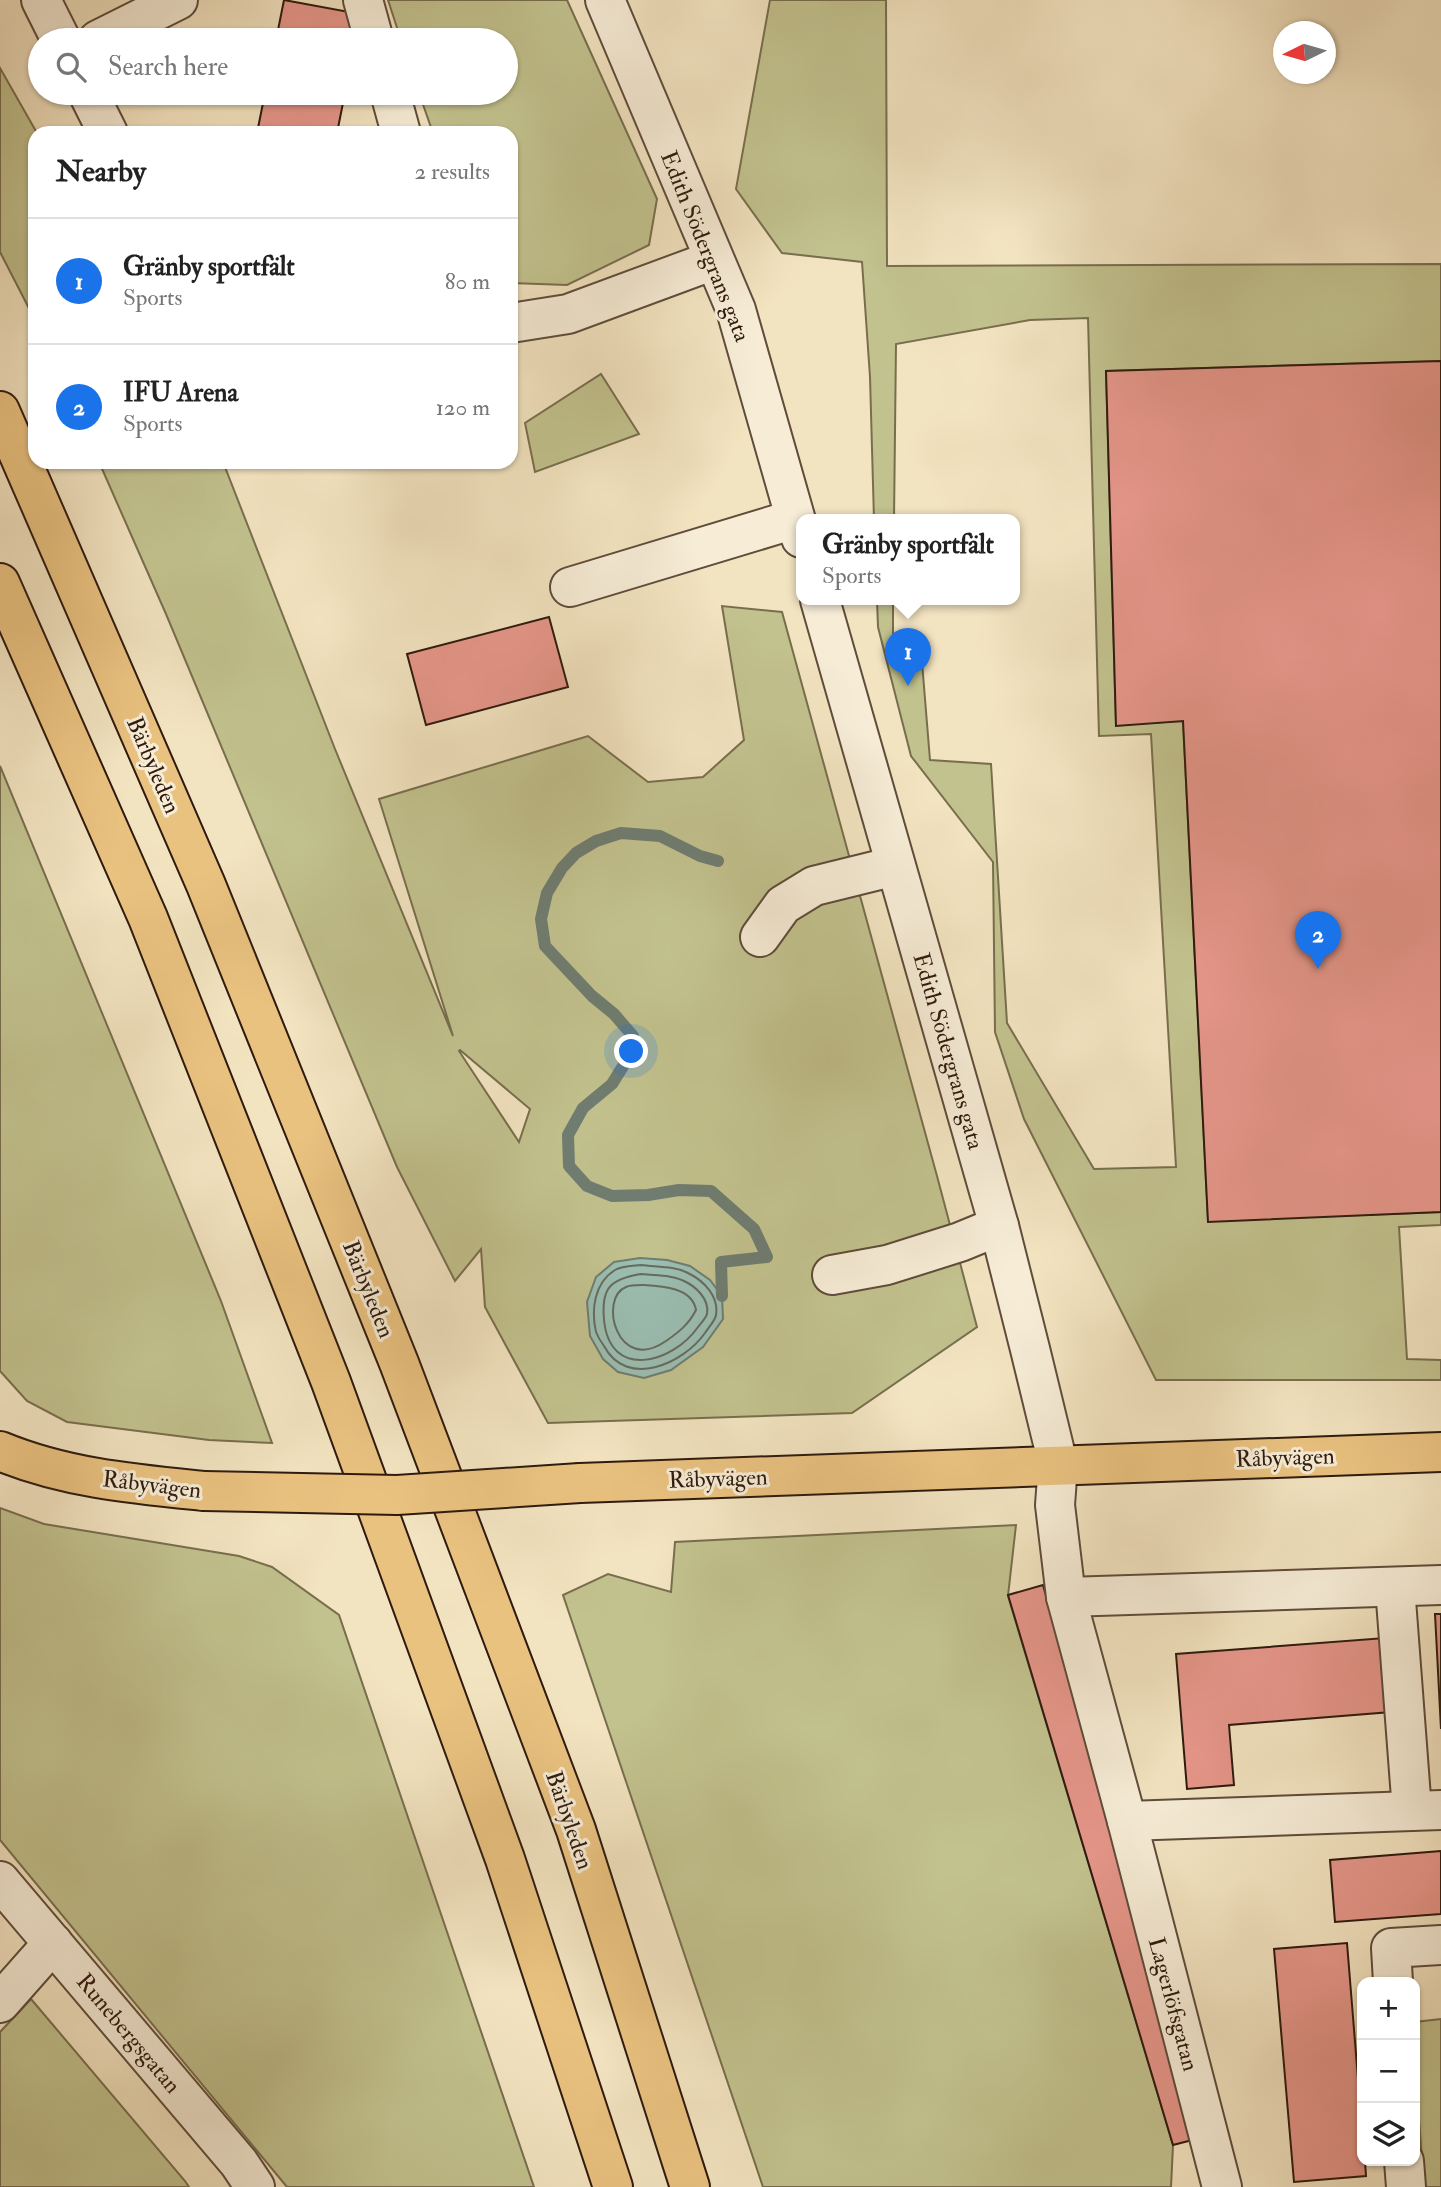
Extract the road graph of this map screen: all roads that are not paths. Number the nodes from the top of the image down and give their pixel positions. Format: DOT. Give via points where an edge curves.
graph roads {
  1 [pos="41,0"];
  2 [pos="178,0"];
  3 [pos="363,0"];
  4 [pos="605,0"];
  5 [pos="55,28"];
  6 [pos="123,28"];
  7 [pos="371,28"];
  8 [pos="94,105"];
  9 [pos="393,105"];
  10 [pos="104,126"];
  11 [pos="399,126"];
  12 [pos="714,260"];
  13 [pos="518,322"];
  14 [pos="0,411"];
  15 [pos="796,522"];
  16 [pos="796,530"];
  17 [pos="0,583"];
  18 [pos="570,587"];
  19 [pos="821,605"];
  20 [pos="895,866"];
  21 [pos="760,937"];
  22 [pos="999,1226"];
  23 [pos="832,1275"];
  24 [pos="0,1451"];
  25 [pos="1441,1452"];
  26 [pos="1058,1464"];
  27 [pos="1055,1505"];
  28 [pos="1441,1585"];
  29 [pos="1395,1587"];
  30 [pos="1066,1597"];
  31 [pos="1426,1811"];
  32 [pos="1127,1821"];
  33 [pos="0,1881"];
  34 [pos="53,1943"];
  35 [pos="1441,1945"];
  36 [pos="1393,1977"];
  37 [pos="0,2003"];
  38 [pos="1404,2166"];
  39 [pos="255,2187"];
  40 [pos="613,2187"];
  41 [pos="690,2187"];
  42 [pos="1222,2187"];
  43 [pos="1406,2187"];
  1 -- 5 [label="street"];
  2 -- 6 [label="street"];
  3 -- 7 [label="street"];
  4 -- 12 [label="street, Edith Södergrans gata"];
  8 -- 10 [label="street"];
  9 -- 11 [label="street"];
  12 -- 13 [label="street" via="568,314"];
  12 -- 15 [label="street, Edith Södergrans gata" via="736,310"];
  14 -- 41 [label="main road, Bärbyleden" via="205,885 399,1363 576,1830"];
  16 -- 18 [label="street"];
  17 -- 40 [label="main road" via="148,918 331,1382 505,1859"];
  19 -- 20 [label="street, Edith Södergrans gata"];
  20 -- 21 [label="street" via="814,886 783,905"];
  20 -- 22 [label="street, Edith Södergrans gata"];
  22 -- 23 [label="street" via="887,1265"];
  22 -- 26 [label="street, Edith Södergrans gata"];
  24 -- 26 [label="main road, Råbyvägen, bridge" via="31,1464 119,1483 263,1494 397,1494"];
  25 -- 26 [label="main road, Råbyvägen"];
  26 -- 27 [label="street, Edith Södergrans gata"];
  27 -- 30 [label="street, Lagerlöfsgatan"];
  28 -- 29 [label="street"];
  29 -- 30 [label="street"];
  29 -- 31 [label="street"];
  30 -- 32 [label="street, Lagerlöfsgatan"];
  31 -- 32 [label="street"];
  32 -- 42 [label="street, Lagerlöfsgatan"];
  33 -- 34 [label="street, Runebergsgatan"];
  34 -- 37 [label="street"];
  34 -- 39 [label="street, Runebergsgatan"];
  35 -- 36 [label="street" via="1391,1948"];
  38 -- 43 [label="street"];
}
